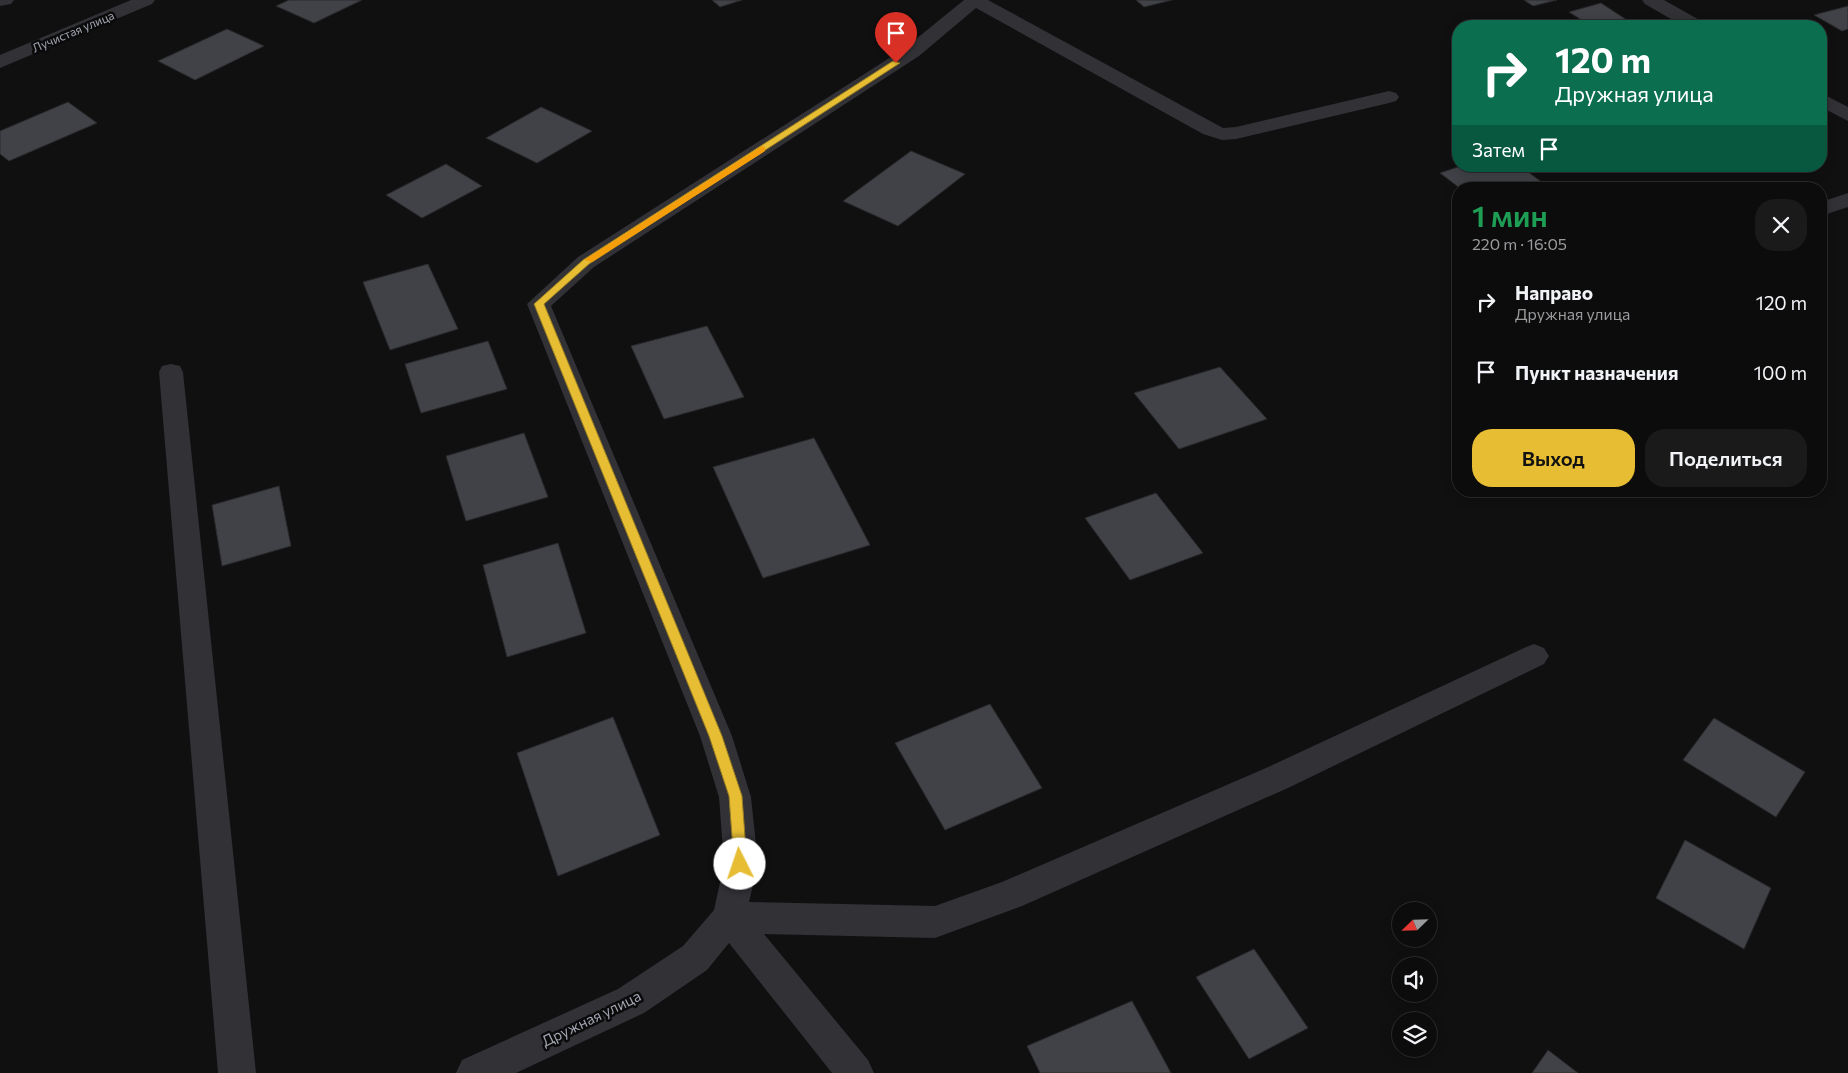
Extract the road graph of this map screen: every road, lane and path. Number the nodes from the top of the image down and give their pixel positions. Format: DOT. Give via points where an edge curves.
graph roads {
  1 [pos="4,0"];
  2 [pos="146,0"];
  3 [pos="975,0"];
  4 [pos="1651,0"];
  5 [pos="0,2"];
  6 [pos="1686,20"];
  7 [pos="0,62"];
  8 [pos="1390,97"];
  9 [pos="1827,103"];
  10 [pos="1848,115"];
  11 [pos="1848,199"];
  12 [pos="1827,208"];
  13 [pos="171,372"];
  14 [pos="1534,656"];
  15 [pos="729,917"];
  16 [pos="237,1073"];
  17 [pos="475,1073"];
  18 [pos="855,1073"];
  1 -- 5 [label="street"];
  2 -- 7 [label="street, Лучистая улица"];
  3 -- 8 [label="street" via="1222,134"];
  3 -- 15 [label="street, Дружная улица" via="912,52 586,262 539,304 716,736 735,796 740,864"];
  4 -- 6 [label="street"];
  9 -- 10 [label="street"];
  11 -- 12 [label="street"];
  13 -- 16 [label="street"];
  14 -- 15 [label="street" via="1268,782 1010,895 935,922"];
  15 -- 17 [label="street, Дружная улица" via="695,958 631,1001"];
  15 -- 18 [label="street"];
}
